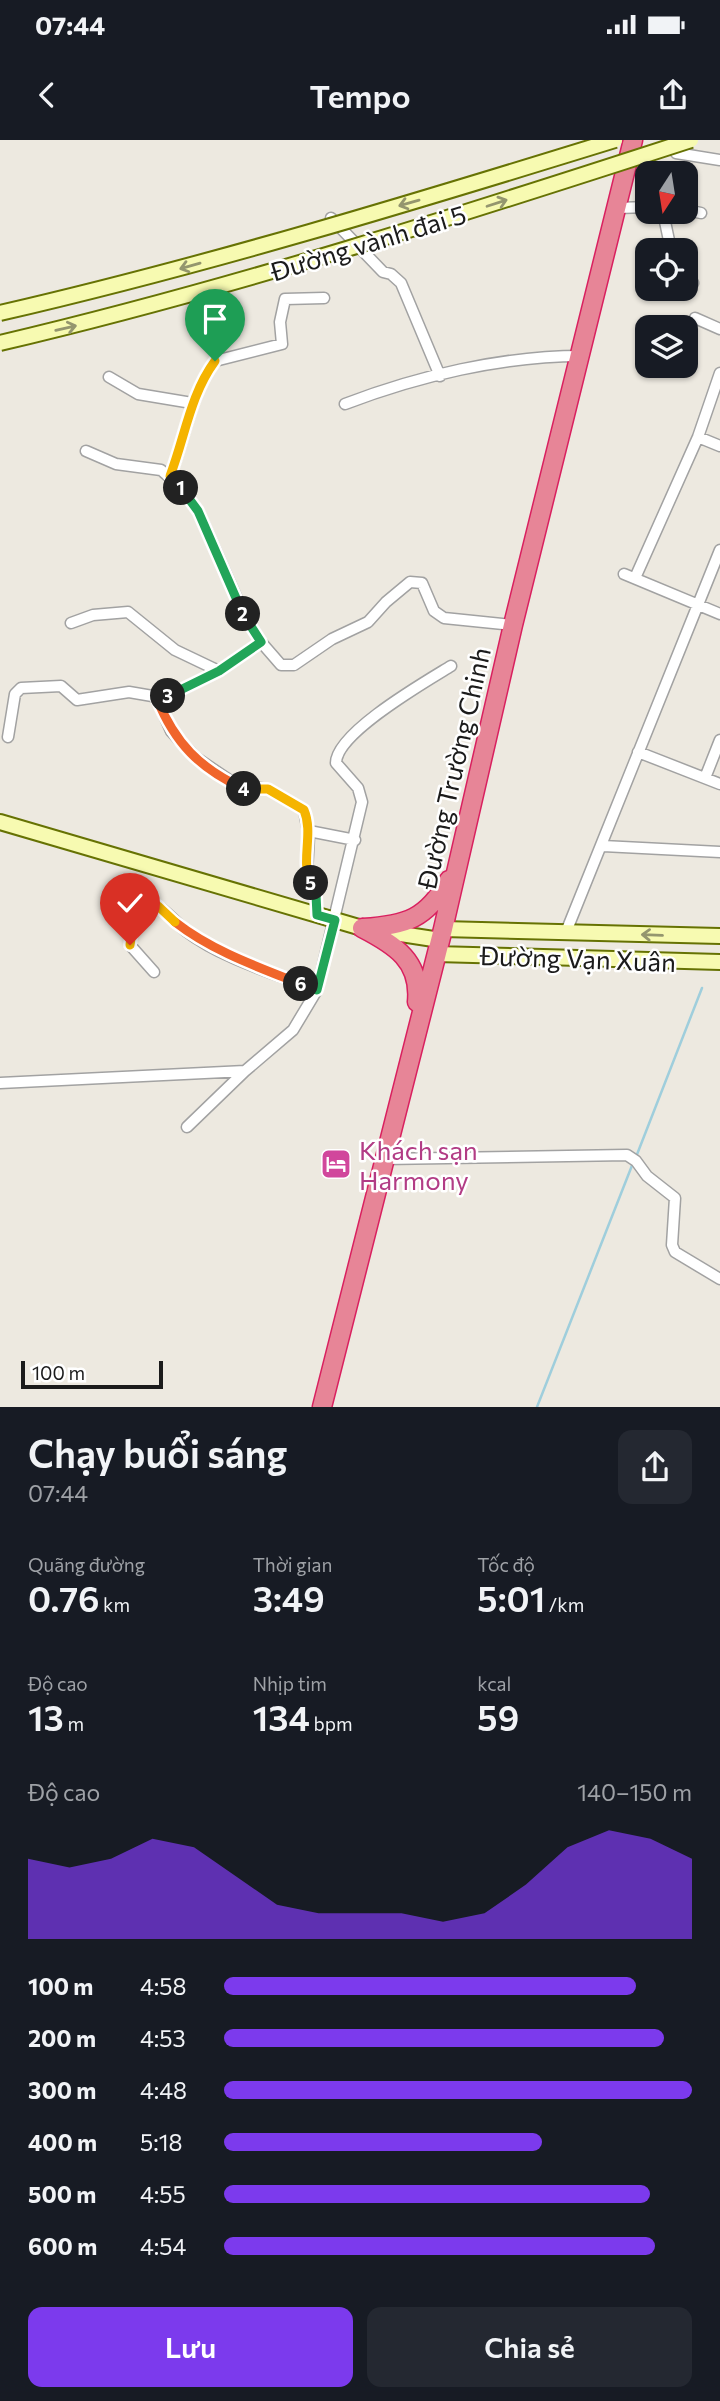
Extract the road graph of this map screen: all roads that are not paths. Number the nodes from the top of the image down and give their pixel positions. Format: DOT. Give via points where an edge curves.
graph roads {
  1 [pos="615,140"];
  2 [pos="633,140"];
  3 [pos="691,140"];
  4 [pos="676,153"];
  5 [pos="720,160"];
  6 [pos="635,207"];
  7 [pos="618,208"];
  8 [pos="698,212"];
  9 [pos="701,213"];
  10 [pos="331,218"];
  11 [pos="324,298"];
  12 [pos="0,313"];
  13 [pos="698,319"];
  14 [pos="720,329"];
  15 [pos="0,343"];
  16 [pos="581,356"];
  17 [pos="720,373"];
  18 [pos="440,376"];
  19 [pos="109,377"];
  20 [pos="192,403"];
  21 [pos="345,404"];
  22 [pos="698,437"];
  23 [pos="720,446"];
  24 [pos="86,451"];
  25 [pos="170,476"];
  26 [pos="720,550"];
  27 [pos="624,574"];
  28 [pos="635,578"];
  29 [pos="699,605"];
  30 [pos="720,614"];
  31 [pos="71,623"];
  32 [pos="513,625"];
  33 [pos="261,642"];
  34 [pos="451,666"];
  35 [pos="219,671"];
  36 [pos="157,699"];
  37 [pos="8,737"];
  38 [pos="720,740"];
  39 [pos="638,752"];
  40 [pos="705,778"];
  41 [pos="720,784"];
  42 [pos="0,822"];
  43 [pos="309,831"];
  44 [pos="355,840"];
  45 [pos="603,846"];
  46 [pos="720,852"];
  47 [pos="457,865"];
  48 [pos="317,915"];
  49 [pos="335,920"];
  50 [pos="362,928"];
  51 [pos="566,932"];
  52 [pos="720,936"];
  53 [pos="439,941"];
  54 [pos="720,962"];
  55 [pos="154,972"];
  56 [pos="317,990"];
  57 [pos="414,1037"];
  58 [pos="245,1071"];
  59 [pos="0,1083"];
  60 [pos="187,1127"];
  61 [pos="384,1159"];
  62 [pos="720,1279"];
  63 [pos="321,1407"];
  1 -- 12 [label="main road, Đường vành đai 5, one-way, bridge" via="132,283"];
  2 -- 7 [label="highway, Đường Trường Chinh"];
  15 -- 3 [label="main road, Đường vành đai 5, one-way, bridge" via="156,305 428,225"];
  4 -- 5 [label="street"];
  6 -- 7 [label="street"];
  7 -- 16 [label="highway, Đường Trường Chinh"];
  8 -- 9 [label="street"];
  10 -- 18 [label="street" via="383,272 401,283"];
  11 -- 20 [label="street" via="285,299 282,344 220,357"];
  13 -- 14 [label="street"];
  16 -- 18 [label="street" via="543,356"];
  16 -- 32 [label="highway, Đường Trường Chinh"];
  17 -- 22 [label="street"];
  18 -- 21 [label="street" via="394,385"];
  19 -- 20 [label="street" via="138,394"];
  20 -- 25 [label="street"];
  22 -- 23 [label="street"];
  22 -- 28 [label="street"];
  24 -- 25 [label="street" via="116,464 161,470"];
  25 -- 33 [label="street" via="198,511 244,617"];
  26 -- 29 [label="street"];
  27 -- 28 [label="street"];
  28 -- 29 [label="street"];
  29 -- 30 [label="street"];
  29 -- 39 [label="street"];
  31 -- 35 [label="street" via="93,615 128,612 175,650"];
  32 -- 33 [label="street" via="444,618 434,611 425,587 416,581 402,587 368,622 294,665 281,665"];
  32 -- 47 [label="highway, Đường Trường Chinh"];
  33 -- 35 [label="street"];
  34 -- 44 [label="street" via="406,694 341,747 336,764 361,794"];
  35 -- 36 [label="street"];
  36 -- 37 [label="street" via="129,692 77,700 61,686 21,688 15,694"];
  36 -- 43 [label="street" via="180,745 238,786 268,789 295,804 304,810"];
  38 -- 40 [label="street"];
  39 -- 40 [label="street"];
  39 -- 45 [label="street"];
  40 -- 41 [label="street"];
  42 -- 48 [label="main road, Đường Vạn Xuân"];
  43 -- 44 [label="street"];
  43 -- 48 [label="street" via="307,872 316,895"];
  44 -- 49 [label="street"];
  45 -- 46 [label="street"];
  45 -- 51 [label="street"];
  47 -- 50 [label="highway" via="433,903 416,917 403,924"];
  47 -- 53 [label="highway, Đường Trường Chinh"];
  48 -- 49 [label="main road, Đường Vạn Xuân"];
  49 -- 50 [label="main road, Đường Vạn Xuân"];
  49 -- 56 [label="street"];
  50 -- 53 [label="main road, Đường Vạn Xuân"];
  50 -- 57 [label="highway" via="393,944 414,969 418,993"];
  52 -- 51 [label="main road, Đường Vạn Xuân, one-way"];
  51 -- 53 [label="main road, Đường Vạn Xuân"];
  53 -- 54 [label="main road, Đường Vạn Xuân"];
  53 -- 57 [label="highway, Đường Trường Chinh"];
  55 -- 56 [label="street" via="130,945 134,917 147,902 192,935"];
  56 -- 58 [label="street" via="293,1030"];
  57 -- 61 [label="highway, Đường Trường Chinh"];
  58 -- 59 [label="street"];
  58 -- 60 [label="street"];
  61 -- 62 [label="street" via="622,1154 675,1198 674,1252"];
  61 -- 63 [label="highway, Đường Trường Chinh"];
}
